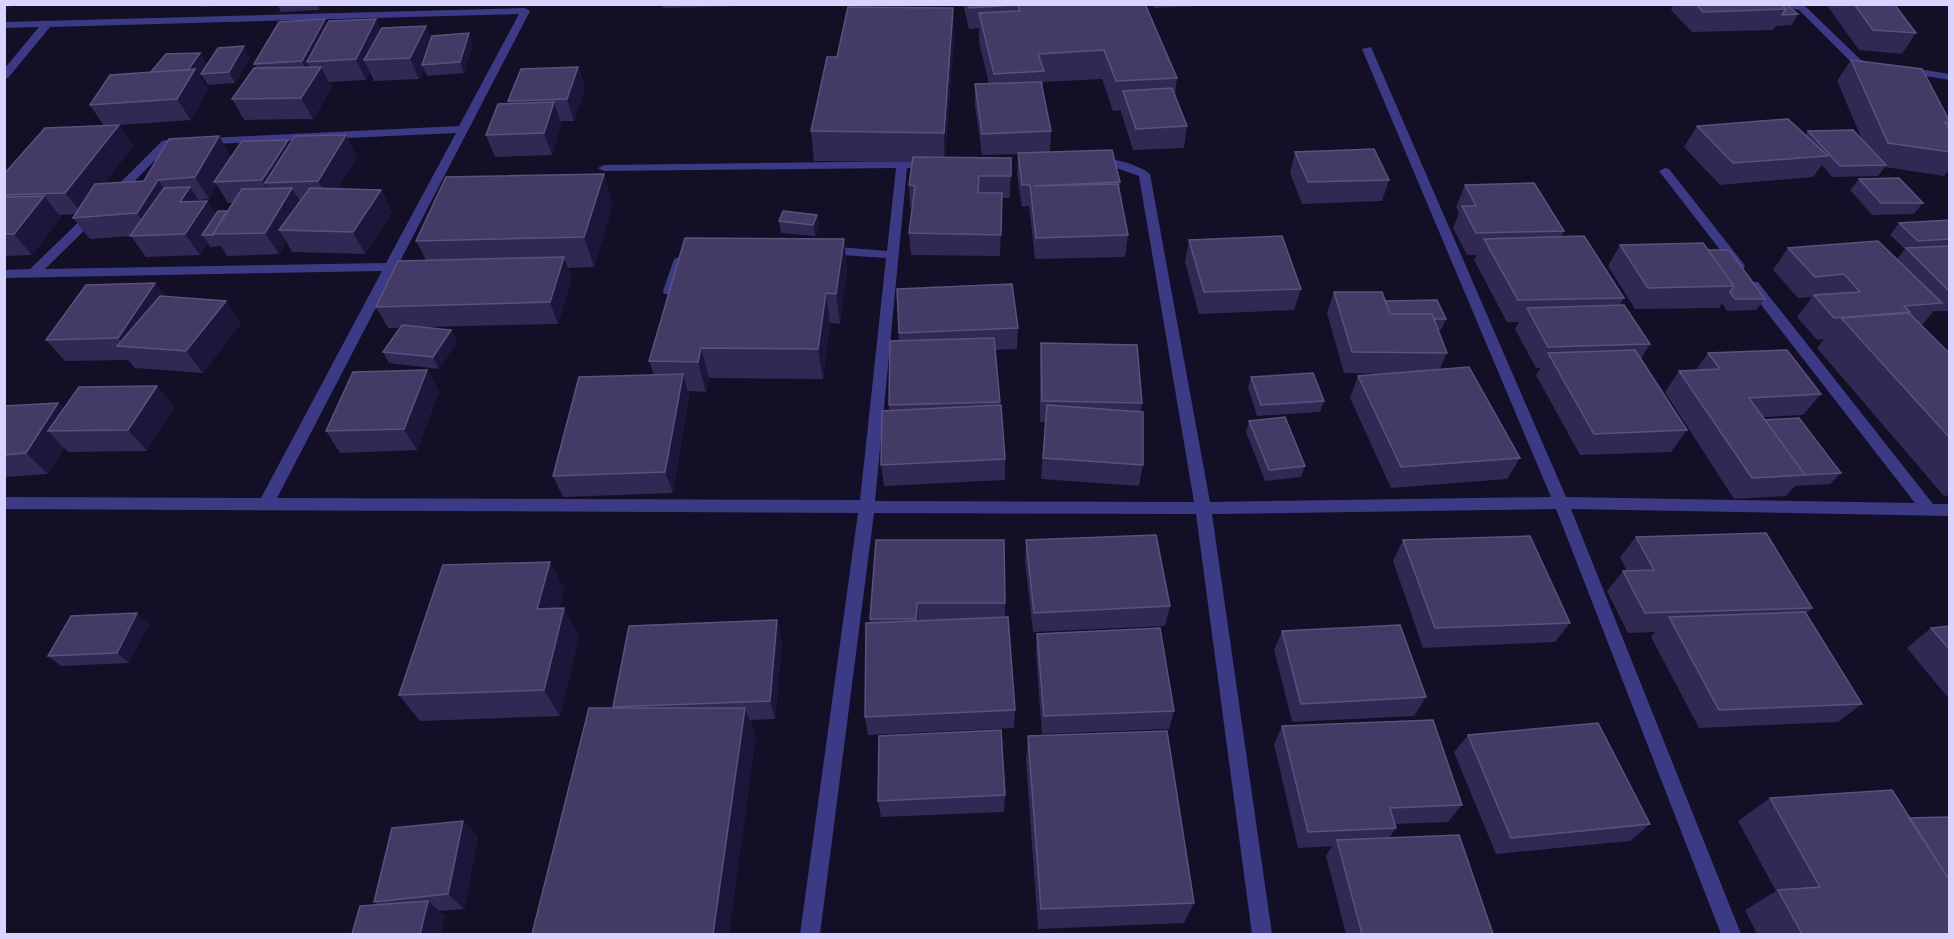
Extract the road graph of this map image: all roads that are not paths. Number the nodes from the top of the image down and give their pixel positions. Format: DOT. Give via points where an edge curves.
graph roads {
  1 [pos="1775,4"];
  2 [pos="47,24"];
  3 [pos="4,25"];
  4 [pos="1367,49"];
  5 [pos="1881,66"];
  6 [pos="1892,68"];
  7 [pos="4,76"];
  8 [pos="1950,77"];
  9 [pos="463,129"];
  10 [pos="1086,162"];
  11 [pos="902,164"];
  12 [pos="948,164"];
  13 [pos="604,168"];
  14 [pos="1665,171"];
  15 [pos="809,249"];
  16 [pos="706,251"];
  17 [pos="893,255"];
  18 [pos="390,267"];
  19 [pos="4,274"];
  20 [pos="33,274"];
  21 [pos="669,291"];
  22 [pos="4,503"];
  23 [pos="1562,503"];
  24 [pos="266,504"];
  25 [pos="867,506"];
  26 [pos="1203,508"];
  27 [pos="1929,509"];
  28 [pos="1950,510"];
  29 [pos="810,934"];
  30 [pos="1262,934"];
  31 [pos="1731,934"];
  1 -- 5 [label="street" via="1802,8 1858,63"];
  2 -- 3 [label="street"];
  2 -- 7 [label="street"];
  2 -- 9 [label="street" via="525,11"];
  4 -- 23 [label="street"];
  6 -- 8 [label="street"];
  9 -- 18 [label="street"];
  9 -- 20 [label="street" via="166,143"];
  10 -- 26 [label="street" via="1109,162 1144,174"];
  11 -- 12 [label="street"];
  11 -- 13 [label="street"];
  11 -- 17 [label="street"];
  14 -- 27 [label="street"];
  15 -- 17 [label="street"];
  16 -- 21 [label="street" via="678,262"];
  17 -- 25 [label="street"];
  18 -- 20 [label="street"];
  18 -- 24 [label="street"];
  19 -- 20 [label="street"];
  22 -- 24 [label="street"];
  23 -- 26 [label="street"];
  23 -- 27 [label="street"];
  23 -- 31 [label="street"];
  24 -- 25 [label="street"];
  25 -- 26 [label="street"];
  25 -- 29 [label="street"];
  26 -- 30 [label="street"];
  27 -- 28 [label="street"];
}
